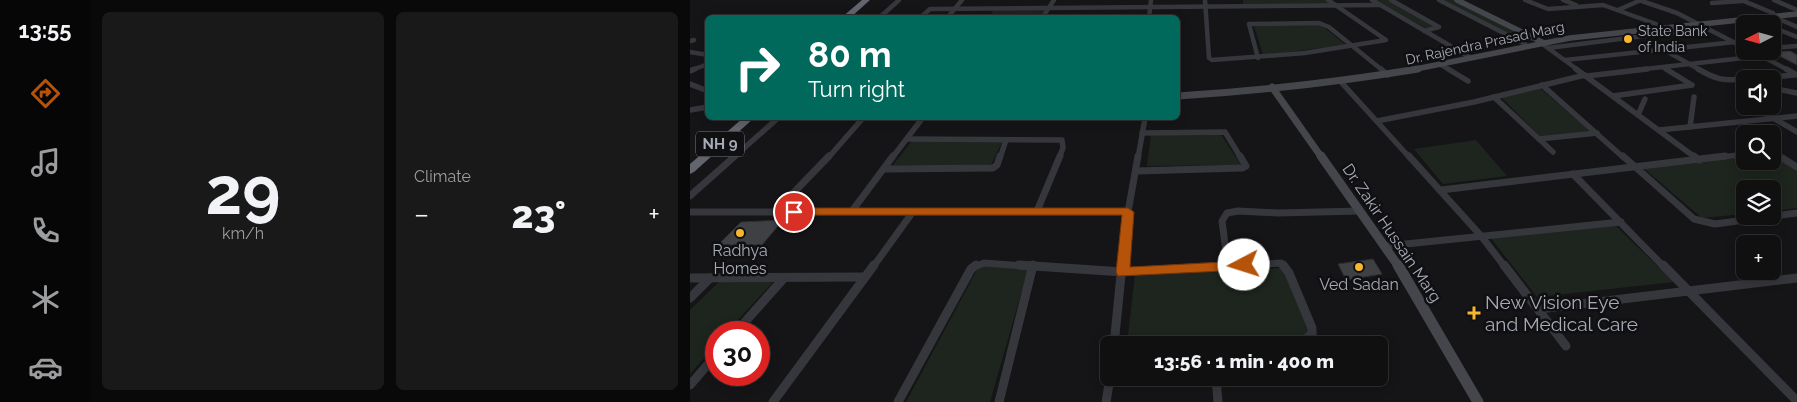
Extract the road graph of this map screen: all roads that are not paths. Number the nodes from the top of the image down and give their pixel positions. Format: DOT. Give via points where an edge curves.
graph roads {
  1 [pos="866,0"];
  2 [pos="873,0"];
  3 [pos="899,0"];
  4 [pos="962,0"];
  5 [pos="1054,0"];
  6 [pos="1151,0"];
  7 [pos="1205,0"];
  8 [pos="1238,0"];
  9 [pos="1328,0"];
  10 [pos="1372,0"];
  11 [pos="1391,0"];
  12 [pos="1439,0"];
  13 [pos="1458,0"];
  14 [pos="1462,0"];
  15 [pos="1525,0"];
  16 [pos="1563,0"];
  17 [pos="1640,0"];
  18 [pos="1741,0"];
  19 [pos="1774,0"];
  20 [pos="1712,3"];
  21 [pos="1380,5"];
  22 [pos="1337,6"];
  23 [pos="1579,6"];
  24 [pos="1205,7"];
  25 [pos="1240,7"];
  26 [pos="1048,8"];
  27 [pos="1150,8"];
  28 [pos="954,9"];
  29 [pos="1618,10"];
  30 [pos="1797,11"];
  31 [pos="848,15"];
  32 [pos="856,15"];
  33 [pos="882,15"];
  34 [pos="923,15"];
  35 [pos="949,15"];
  36 [pos="1044,15"];
  37 [pos="1149,15"];
  38 [pos="1772,15"];
  39 [pos="1736,18"];
  40 [pos="1736,19"];
  41 [pos="1781,19"];
  42 [pos="1695,22"];
  43 [pos="1656,24"];
  44 [pos="1797,27"];
  45 [pos="1708,28"];
  46 [pos="1781,30"];
  47 [pos="1424,31"];
  48 [pos="1797,37"];
  49 [pos="1735,42"];
  50 [pos="1543,43"];
  51 [pos="1525,44"];
  52 [pos="1797,46"];
  53 [pos="1352,47"];
  54 [pos="1781,47"];
  55 [pos="1785,47"];
  56 [pos="1665,51"];
  57 [pos="690,52"];
  58 [pos="1797,53"];
  59 [pos="705,54"];
  60 [pos="1469,57"];
  61 [pos="1258,58"];
  62 [pos="1736,59"];
  63 [pos="1565,60"];
  64 [pos="1768,60"];
  65 [pos="705,65"];
  66 [pos="1441,65"];
  67 [pos="1691,65"];
  68 [pos="1664,68"];
  69 [pos="690,71"];
  70 [pos="1386,73"];
  71 [pos="1586,75"];
  72 [pos="1796,75"];
  73 [pos="1781,76"];
  74 [pos="1736,79"];
  75 [pos="1468,81"];
  76 [pos="1341,82"];
  77 [pos="690,84"];
  78 [pos="1542,85"];
  79 [pos="1272,88"];
  80 [pos="705,90"];
  81 [pos="1781,90"];
  82 [pos="1797,93"];
  83 [pos="1180,94"];
  84 [pos="1613,96"];
  85 [pos="1694,97"];
  86 [pos="1494,98"];
  87 [pos="1645,99"];
  88 [pos="705,108"];
  89 [pos="690,110"];
  90 [pos="1638,115"];
  91 [pos="1770,115"];
  92 [pos="1797,116"];
  93 [pos="1775,118"];
  94 [pos="735,120"];
  95 [pos="747,120"];
  96 [pos="776,120"];
  97 [pos="861,120"];
  98 [pos="921,120"];
  99 [pos="1145,120"];
  100 [pos="1377,121"];
  101 [pos="1690,127"];
  102 [pos="1659,130"];
  103 [pos="1797,132"];
  104 [pos="1142,133"];
  105 [pos="1597,133"];
  106 [pos="907,139"];
  107 [pos="1539,139"];
  108 [pos="1006,140"];
  109 [pos="1553,152"];
  110 [pos="1736,155"];
  111 [pos="1781,157"];
  112 [pos="690,160"];
  113 [pos="1699,160"];
  114 [pos="1635,167"];
  115 [pos="1797,167"];
  116 [pos="885,169"];
  117 [pos="690,170"];
  118 [pos="1136,171"];
  119 [pos="1573,174"];
  120 [pos="1441,190"];
  121 [pos="690,196"];
  122 [pos="1037,211"];
  123 [pos="1360,211"];
  124 [pos="690,212"];
  125 [pos="775,212"];
  126 [pos="852,212"];
  127 [pos="1128,212"];
  128 [pos="912,213"];
  129 [pos="1797,213"];
  130 [pos="1621,222"];
  131 [pos="1482,237"];
  132 [pos="1386,246"];
  133 [pos="1033,266"];
  134 [pos="1228,267"];
  135 [pos="1123,272"];
  136 [pos="864,277"];
  137 [pos="690,278"];
  138 [pos="710,278"];
  139 [pos="784,278"];
  140 [pos="1797,278"];
  141 [pos="1689,292"];
  142 [pos="690,298"];
  143 [pos="1539,308"];
  144 [pos="746,321"];
  145 [pos="1115,336"];
  146 [pos="1310,336"];
  147 [pos="1566,346"];
  148 [pos="705,368"];
  149 [pos="690,385"];
  150 [pos="1109,386"];
  151 [pos="1217,386"];
  152 [pos="1797,401"];
  153 [pos="773,402"];
  154 [pos="898,402"];
  155 [pos="999,402"];
  156 [pos="1106,402"];
  157 [pos="1218,402"];
  158 [pos="1478,402"];
  1 -- 31 [label="highway"];
  2 -- 32 [label="highway"];
  3 -- 33 [label="street"];
  4 -- 28 [label="street"];
  5 -- 26 [label="street"];
  6 -- 27 [label="street"];
  7 -- 24 [label="street"];
  8 -- 25 [label="street"];
  9 -- 22 [label="street"];
  10 -- 21 [label="street"];
  11 -- 47 [label="street" via="1439,27"];
  12 -- 51 [label="street"];
  13 -- 50 [label="main road"];
  14 -- 50 [label="main road"];
  15 -- 23 [label="street" via="1545,8"];
  16 -- 23 [label="street"];
  17 -- 29 [label="street"];
  17 -- 42 [label="street" via="1663,6"];
  18 -- 20 [label="street"];
  18 -- 38 [label="street"];
  19 -- 30 [label="street"];
  21 -- 22 [label="street"];
  21 -- 47 [label="street"];
  22 -- 25 [label="street"];
  22 -- 53 [label="street" via="1386,39"];
  23 -- 29 [label="street" via="1599,5"];
  24 -- 25 [label="street"];
  24 -- 27 [label="street"];
  24 -- 61 [label="street" via="1210,59"];
  26 -- 27 [label="street"];
  26 -- 28 [label="street"];
  26 -- 36 [label="street"];
  27 -- 37 [label="street"];
  28 -- 34 [label="street" via="930,9"];
  28 -- 35 [label="street"];
  29 -- 43 [label="street"];
  30 -- 38 [label="main road, Dr. Rajendra Prasad Marg"];
  39 -- 42 [label="main road, Dr. Rajendra Prasad Marg"];
  40 -- 42 [label="main road, Dr. Rajendra Prasad Marg"];
  41 -- 44 [label="street"];
  42 -- 43 [label="main road, Dr. Rajendra Prasad Marg"];
  42 -- 45 [label="street"];
  42 -- 50 [label="main road, Dr. Rajendra Prasad Marg"];
  43 -- 50 [label="main road, Dr. Rajendra Prasad Marg" via="1602,30"];
  45 -- 49 [label="street"];
  45 -- 50 [label="street" via="1586,42"];
  46 -- 48 [label="street"];
  47 -- 60 [label="street"];
  49 -- 56 [label="street"];
  50 -- 51 [label="main road, Dr. Rajendra Prasad Marg"];
  50 -- 60 [label="main road, Dr. Rajendra Prasad Marg"];
  50 -- 63 [label="street"];
  51 -- 60 [label="main road, Dr. Rajendra Prasad Marg"];
  52 -- 55 [label="street"];
  53 -- 61 [label="street"];
  53 -- 61 [label="street" via="1323,24 1250,23 1248,26"];
  53 -- 70 [label="street"];
  54 -- 55 [label="street"];
  55 -- 58 [label="street"];
  56 -- 63 [label="street"];
  56 -- 67 [label="street"];
  57 -- 59 [label="street"];
  60 -- 66 [label="main road, Dr. Rajendra Prasad Marg"];
  60 -- 70 [label="main road, Dr. Rajendra Prasad Marg"];
  62 -- 67 [label="street"];
  63 -- 71 [label="street"];
  64 -- 72 [label="street"];
  65 -- 69 [label="street"];
  66 -- 70 [label="main road, Dr. Rajendra Prasad Marg"];
  66 -- 75 [label="street"];
  67 -- 68 [label="street"];
  67 -- 74 [label="street" via="1720,80"];
  68 -- 71 [label="street"];
  68 -- 84 [label="street" via="1692,85"];
  70 -- 76 [label="main road, Dr. Rajendra Prasad Marg"];
  70 -- 79 [label="main road, Dr. Rajendra Prasad Marg"];
  71 -- 78 [label="street"];
  71 -- 84 [label="street"];
  72 -- 73 [label="street"];
  76 -- 79 [label="main road, Dr. Rajendra Prasad Marg"];
  76 -- 100 [label="street"];
  77 -- 80 [label="street"];
  78 -- 86 [label="street"];
  78 -- 105 [label="street"];
  79 -- 83 [label="main road, Dr. Rajendra Prasad Marg"];
  79 -- 123 [label="main road, Dr. Zakir Hussain Marg"];
  81 -- 82 [label="street"];
  84 -- 90 [label="street"];
  85 -- 101 [label="street"];
  86 -- 100 [label="street"];
  86 -- 107 [label="street"];
  87 -- 90 [label="street"];
  88 -- 89 [label="street"];
  90 -- 102 [label="street"];
  91 -- 93 [label="street"];
  92 -- 93 [label="street"];
  93 -- 101 [label="street"];
  93 -- 103 [label="street"];
  94 -- 112 [label="highway"];
  95 -- 117 [label="highway, NH 9"];
  96 -- 121 [label="street"];
  97 -- 125 [label="street"];
  98 -- 106 [label="street"];
  99 -- 104 [label="street"];
  100 -- 120 [label="street"];
  101 -- 102 [label="street"];
  102 -- 113 [label="street"];
  104 -- 118 [label="street"];
  104 -- 118 [label="street" via="1224,132 1246,166"];
  105 -- 107 [label="street"];
  105 -- 114 [label="street"];
  106 -- 108 [label="street"];
  106 -- 116 [label="street"];
  107 -- 109 [label="street"];
  108 -- 116 [label="street" via="993,168"];
  108 -- 122 [label="street" via="1058,139 1064,144"];
  110 -- 113 [label="street"];
  111 -- 115 [label="street"];
  113 -- 114 [label="street"];
  114 -- 119 [label="street"];
  114 -- 129 [label="street" via="1690,216 1700,221 1715,224"];
  116 -- 126 [label="street"];
  118 -- 127 [label="street"];
  119 -- 120 [label="street"];
  119 -- 130 [label="street"];
  120 -- 131 [label="street"];
  122 -- 127 [label="street"];
  122 -- 128 [label="street"];
  123 -- 132 [label="main road, Dr. Zakir Hussain Marg"];
  123 -- 134 [label="street" via="1226,213 1222,221"];
  124 -- 125 [label="street"];
  125 -- 126 [label="street"];
  126 -- 128 [label="street"];
  127 -- 135 [label="street"];
  128 -- 136 [label="street"];
  130 -- 131 [label="street"];
  130 -- 141 [label="street"];
  131 -- 132 [label="street"];
  131 -- 143 [label="street"];
  132 -- 158 [label="main road, Dr. Zakir Hussain Marg"];
  133 -- 135 [label="street"];
  133 -- 154 [label="street" via="976,264"];
  133 -- 155 [label="street"];
  134 -- 135 [label="street"];
  134 -- 146 [label="street" via="1281,264 1289,273 1312,328"];
  135 -- 145 [label="street"];
  136 -- 139 [label="street"];
  136 -- 153 [label="street"];
  137 -- 138 [label="street"];
  138 -- 139 [label="street"];
  138 -- 142 [label="street"];
  139 -- 144 [label="street"];
  140 -- 141 [label="street"];
  141 -- 143 [label="street"];
  141 -- 152 [label="street"];
  143 -- 147 [label="street"];
  148 -- 149 [label="street"];
  150 -- 156 [label="street"];
  151 -- 157 [label="street"];
}
